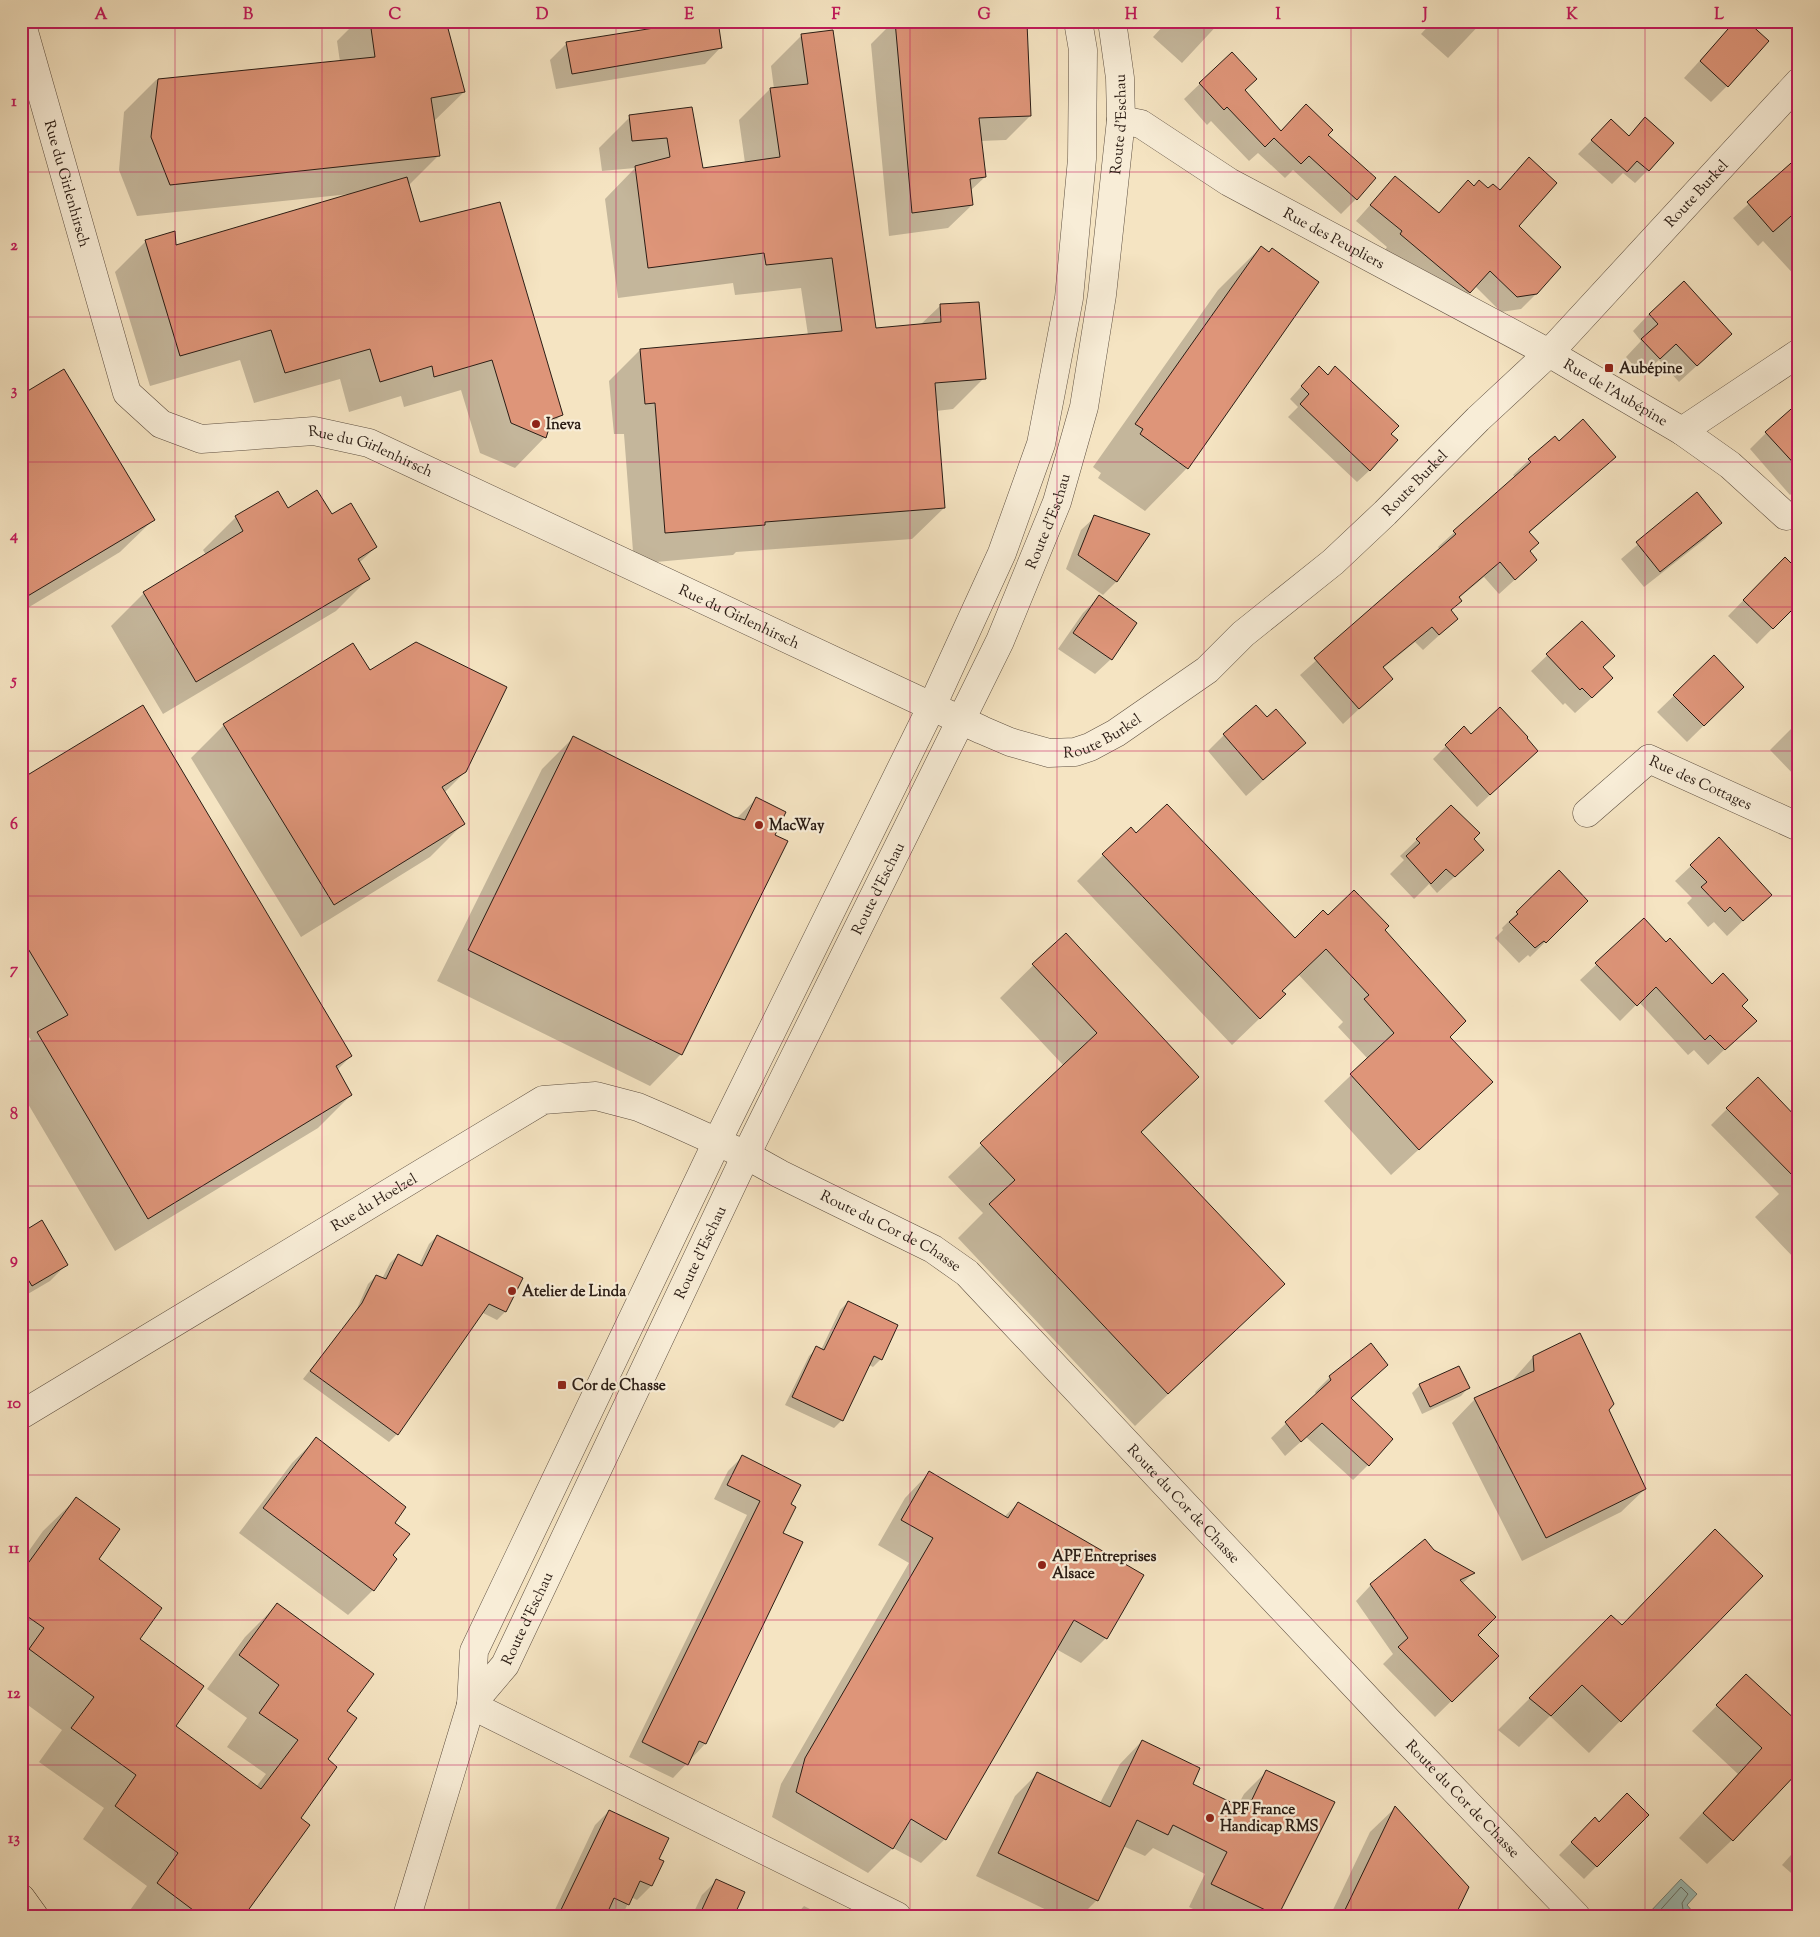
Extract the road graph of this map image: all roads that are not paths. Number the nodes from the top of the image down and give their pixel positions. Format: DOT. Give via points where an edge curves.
graph roads {
  1 [pos="21,21"];
  2 [pos="1078,21"];
  3 [pos="1112,21"];
  4 [pos="1799,82"];
  5 [pos="1121,120"];
  6 [pos="1549,353"];
  7 [pos="1799,353"];
  8 [pos="1682,431"];
  9 [pos="1786,516"];
  10 [pos="932,706"];
  11 [pos="961,719"];
  12 [pos="1588,813"];
  13 [pos="1799,827"];
  14 [pos="717,1142"];
  15 [pos="746,1155"];
  16 [pos="21,1414"];
  17 [pos="471,1705"];
  18 [pos="21,1898"];
  19 [pos="34,1916"];
  20 [pos="407,1916"];
  21 [pos="897,1916"];
  22 [pos="1576,1916"];
  1 -- 10 [label="street, Rue du Girlenhirsch" via="127,393 161,424 201,439 314,431 369,444"];
  2 -- 10 [label="street, Route d'Eschau" via="1083,50 1082,159 1069,298 1041,444 1002,552"];
  3 -- 5 [label="street, Route d'Eschau" via="1120,78"];
  4 -- 6 [label="street, Route Burkel"];
  5 -- 6 [label="street, Rue des Peupliers" via="1141,124 1229,182"];
  5 -- 11 [label="street, Route d'Eschau" via="1102,295 1084,407 1057,502 1000,641"];
  6 -- 8 [label="street, Rue de l'Aubépine"];
  6 -- 11 [label="street, Route Burkel" via="1332,562 1243,634 1206,670 1116,733 1090,747 1061,754 1010,742"];
  7 -- 8 [label="street, Rue de l'Aubépine"];
  8 -- 9 [label="street, Rue de l'Aubépine" via="1730,465"];
  10 -- 11 [label="street, Rue du Girlenhirsch"];
  10 -- 14 [label="street, Route d'Eschau"];
  11 -- 15 [label="street, Route d'Eschau"];
  12 -- 13 [label="street, Rue des Cottages" via="1649,759"];
  14 -- 15 [label="street, Rue du Hoelzel"];
  14 -- 16 [label="street, Rue du Hoelzel" via="638,1108 596,1096 543,1100"];
  14 -- 17 [label="street, Route d'Eschau" via="474,1651"];
  15 -- 17 [label="street, Route d'Eschau" via="505,1665"];
  15 -- 22 [label="street, Route du Cor de Chasse" via="933,1249 967,1273"];
  17 -- 20 [label="street, Route d'Eschau"];
  17 -- 21 [label="street"];
  18 -- 19 [label="main road"];
}
